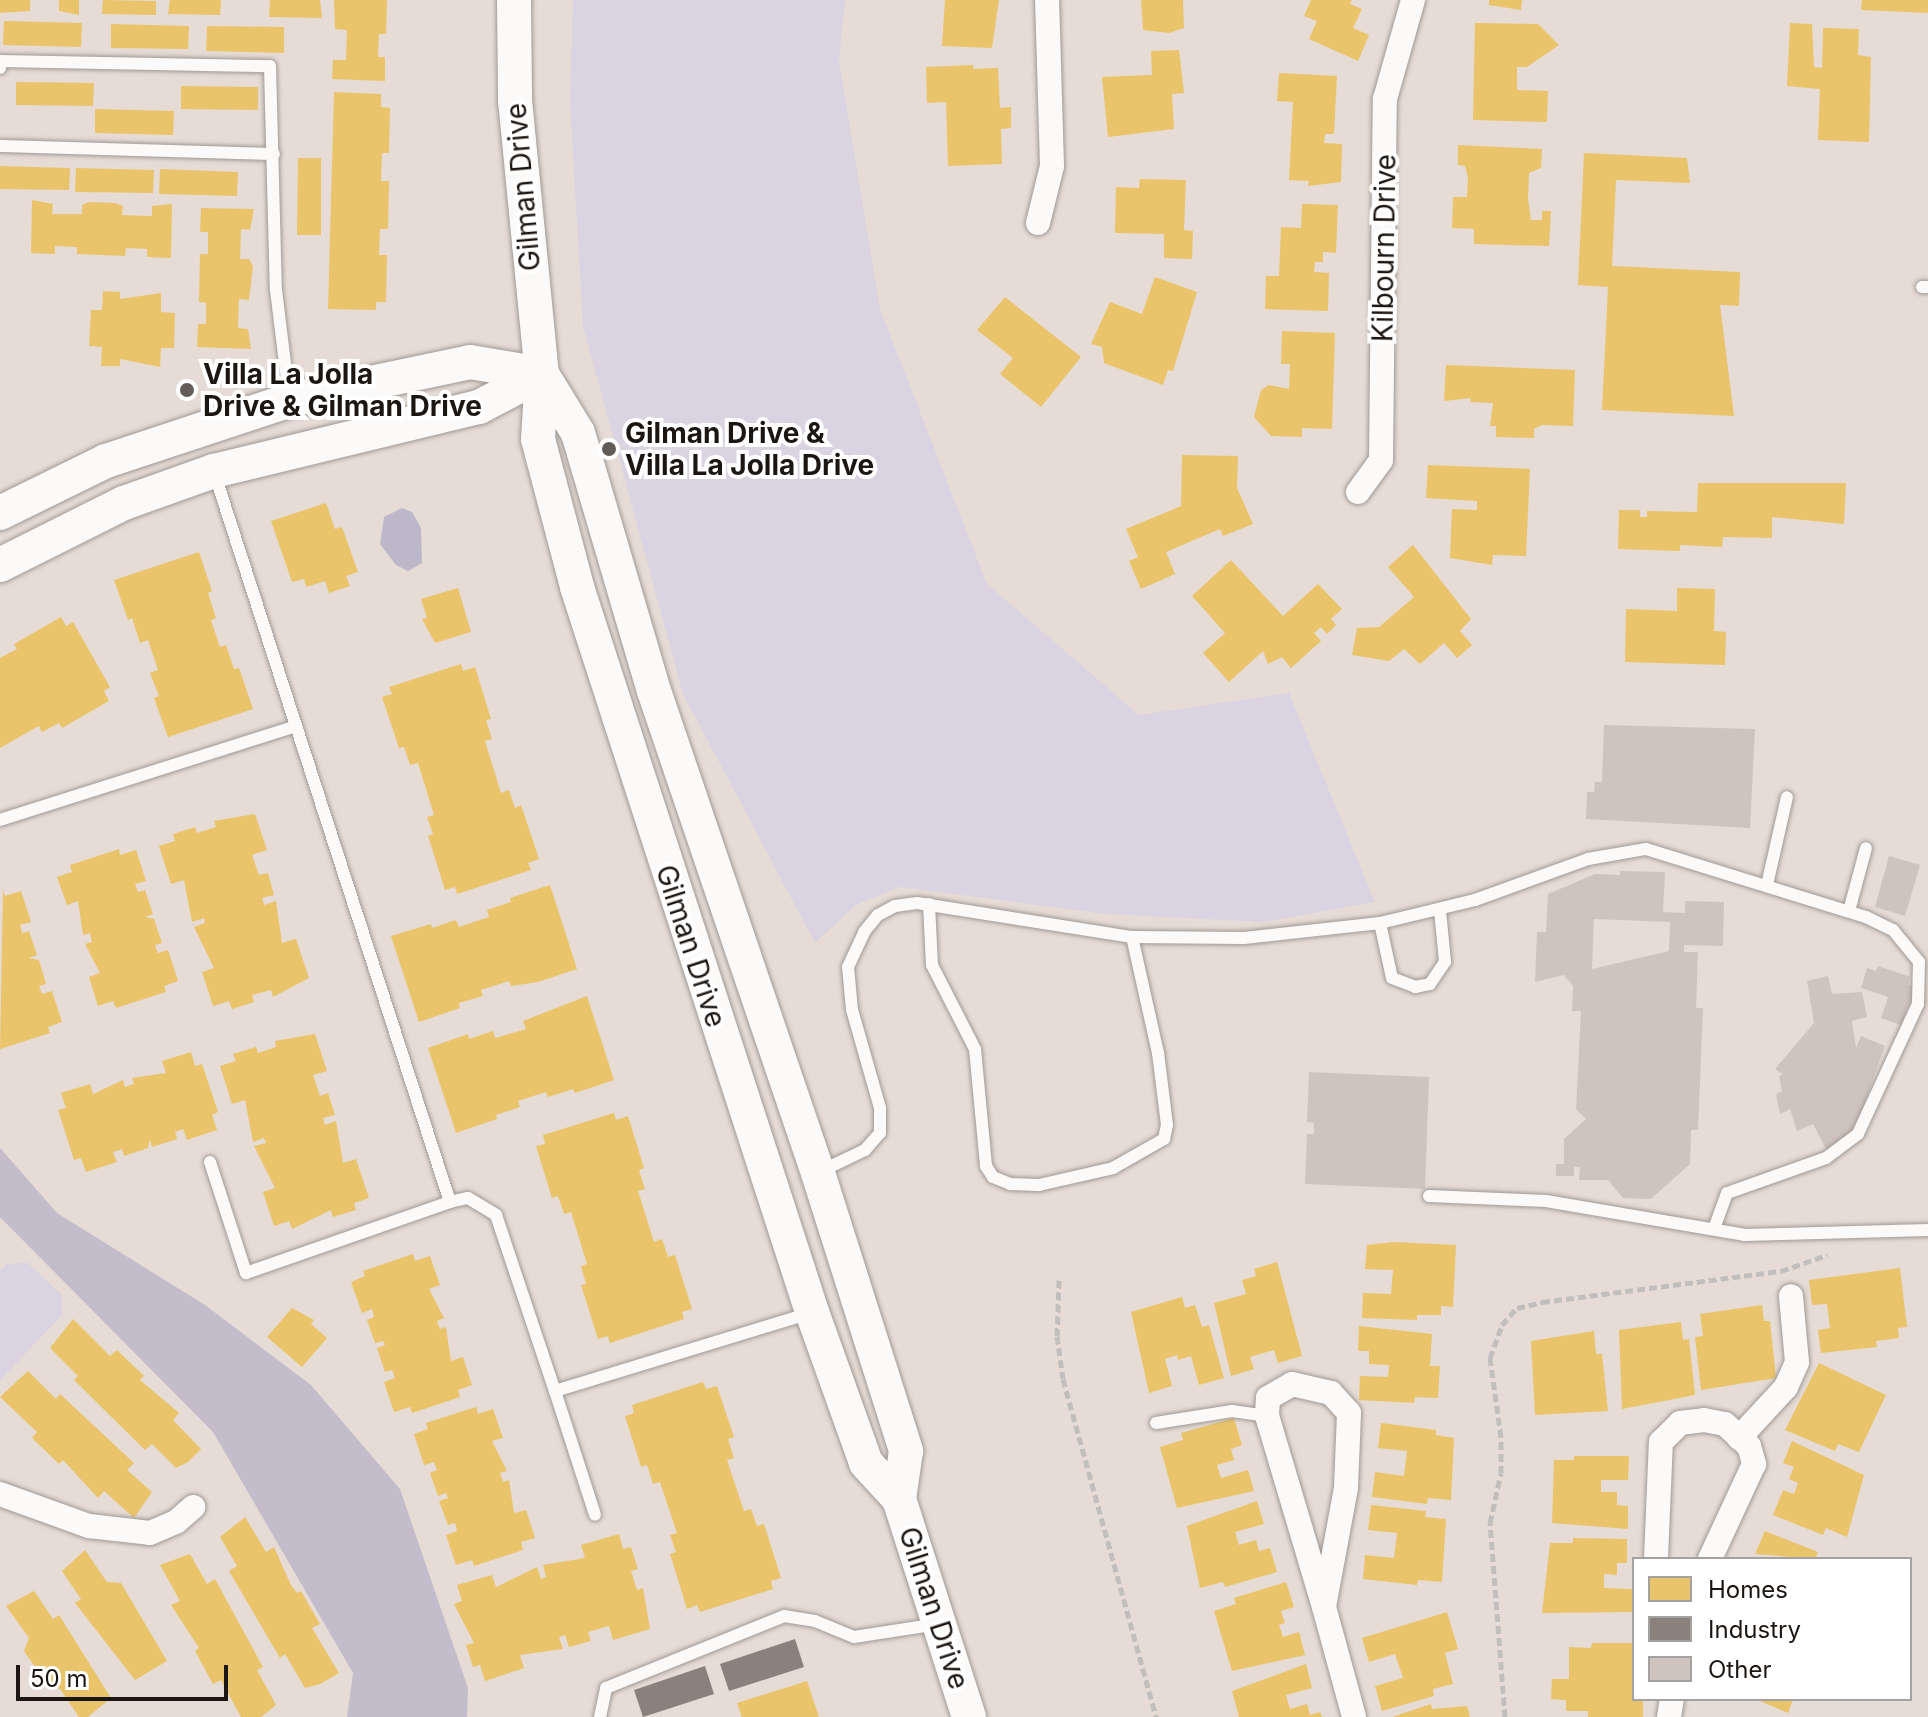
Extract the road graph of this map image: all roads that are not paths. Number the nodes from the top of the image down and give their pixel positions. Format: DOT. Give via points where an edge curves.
graph roads {
  1 [pos="514,0"];
  2 [pos="1047,0"];
  3 [pos="1413,0"];
  4 [pos="0,68"];
  5 [pos="0,146"];
  6 [pos="274,154"];
  7 [pos="1038,223"];
  8 [pos="542,374"];
  9 [pos="290,400"];
  10 [pos="214,471"];
  11 [pos="1358,492"];
  12 [pos="0,513"];
  13 [pos="0,565"];
  14 [pos="293,727"];
  15 [pos="1787,797"];
  16 [pos="0,820"];
  17 [pos="1866,848"];
  18 [pos="1767,885"];
  19 [pos="929,904"];
  20 [pos="1440,910"];
  21 [pos="1849,911"];
  22 [pos="1380,923"];
  23 [pos="1132,937"];
  24 [pos="210,1162"];
  25 [pos="818,1173"];
  26 [pos="1429,1196"];
  27 [pos="450,1202"];
  28 [pos="1714,1229"];
  29 [pos="1928,1230"];
  30 [pos="1791,1296"];
  31 [pos="812,1312"];
  32 [pos="555,1391"];
  33 [pos="1267,1416"];
  34 [pos="1156,1423"];
  35 [pos="1739,1438"];
  36 [pos="12,1497"];
  37 [pos="899,1499"];
  38 [pos="193,1507"];
  39 [pos="595,1515"];
  40 [pos="1656,1557"];
  41 [pos="1711,1557"];
  42 [pos="1324,1607"];
  43 [pos="938,1624"];
  44 [pos="600,1717"];
  45 [pos="969,1717"];
  46 [pos="1354,1717"];
  1 -- 8 [label="main road, Gilman Drive" via="517,130"];
  2 -- 7 [label="street" via="1052,166"];
  3 -- 11 [label="street, Kilbourn Drive" via="1385,99 1381,460"];
  4 -- 6 [label="lane" via="0,61 270,66"];
  5 -- 6 [label="lane"];
  6 -- 9 [label="lane" via="276,290"];
  8 -- 9 [label="main road" via="470,362"];
  8 -- 10 [label="main road" via="479,407"];
  8 -- 25 [label="main road, Gilman Drive" via="578,433 654,691"];
  8 -- 31 [label="main road, Gilman Drive" via="538,439 577,587"];
  9 -- 12 [label="main road" via="106,461"];
  10 -- 13 [label="main road" via="124,503"];
  10 -- 14 [label="lane"];
  14 -- 16 [label="lane"];
  14 -- 27 [label="lane"];
  15 -- 18 [label="lane"];
  17 -- 21 [label="lane"];
  18 -- 20 [label="lane" via="1675,855 1620,851"];
  18 -- 21 [label="lane"];
  19 -- 23 [label="lane"];
  19 -- 23 [label="lane" via="932,965 975,1049 986,1166 993,1177 1010,1184 1039,1185 1101,1171 1156,1148 1164,1139 1160,1067"];
  19 -- 25 [label="lane" via="895,906 878,915 854,949 848,967 852,1010 880,1108 880,1133 865,1150"];
  20 -- 22 [label="lane"];
  20 -- 22 [label="lane" via="1445,962 1430,984 1415,987 1392,978"];
  21 -- 28 [label="lane" via="1893,930 1909,944 1921,983 1918,1004 1858,1134 1826,1158 1727,1193"];
  22 -- 23 [label="lane" via="1244,938"];
  24 -- 27 [label="lane" via="246,1273"];
  25 -- 37 [label="main road, Gilman Drive" via="906,1451"];
  26 -- 28 [label="lane" via="1546,1201"];
  27 -- 32 [label="lane" via="468,1198 496,1215"];
  28 -- 29 [label="lane" via="1803,1237"];
  30 -- 35 [label="street" via="1797,1362 1786,1387"];
  31 -- 32 [label="lane"];
  31 -- 37 [label="main road, Gilman Drive" via="866,1463"];
  32 -- 39 [label="lane"];
  33 -- 34 [label="lane" via="1232,1411"];
  33 -- 42 [label="street"];
  33 -- 42 [label="street" via="1268,1398 1292,1384 1331,1393 1349,1413 1346,1488"];
  35 -- 40 [label="street" via="1725,1424 1704,1420 1680,1423 1661,1442"];
  35 -- 41 [label="street" via="1754,1464"];
  36 -- 38 [label="street" via="89,1526 150,1533 176,1522"];
  37 -- 43 [label="main road, Gilman Drive"];
  42 -- 46 [label="street"];
  43 -- 44 [label="lane" via="854,1637 784,1616 606,1688"];
  43 -- 45 [label="main road, Gilman Drive"];
}
